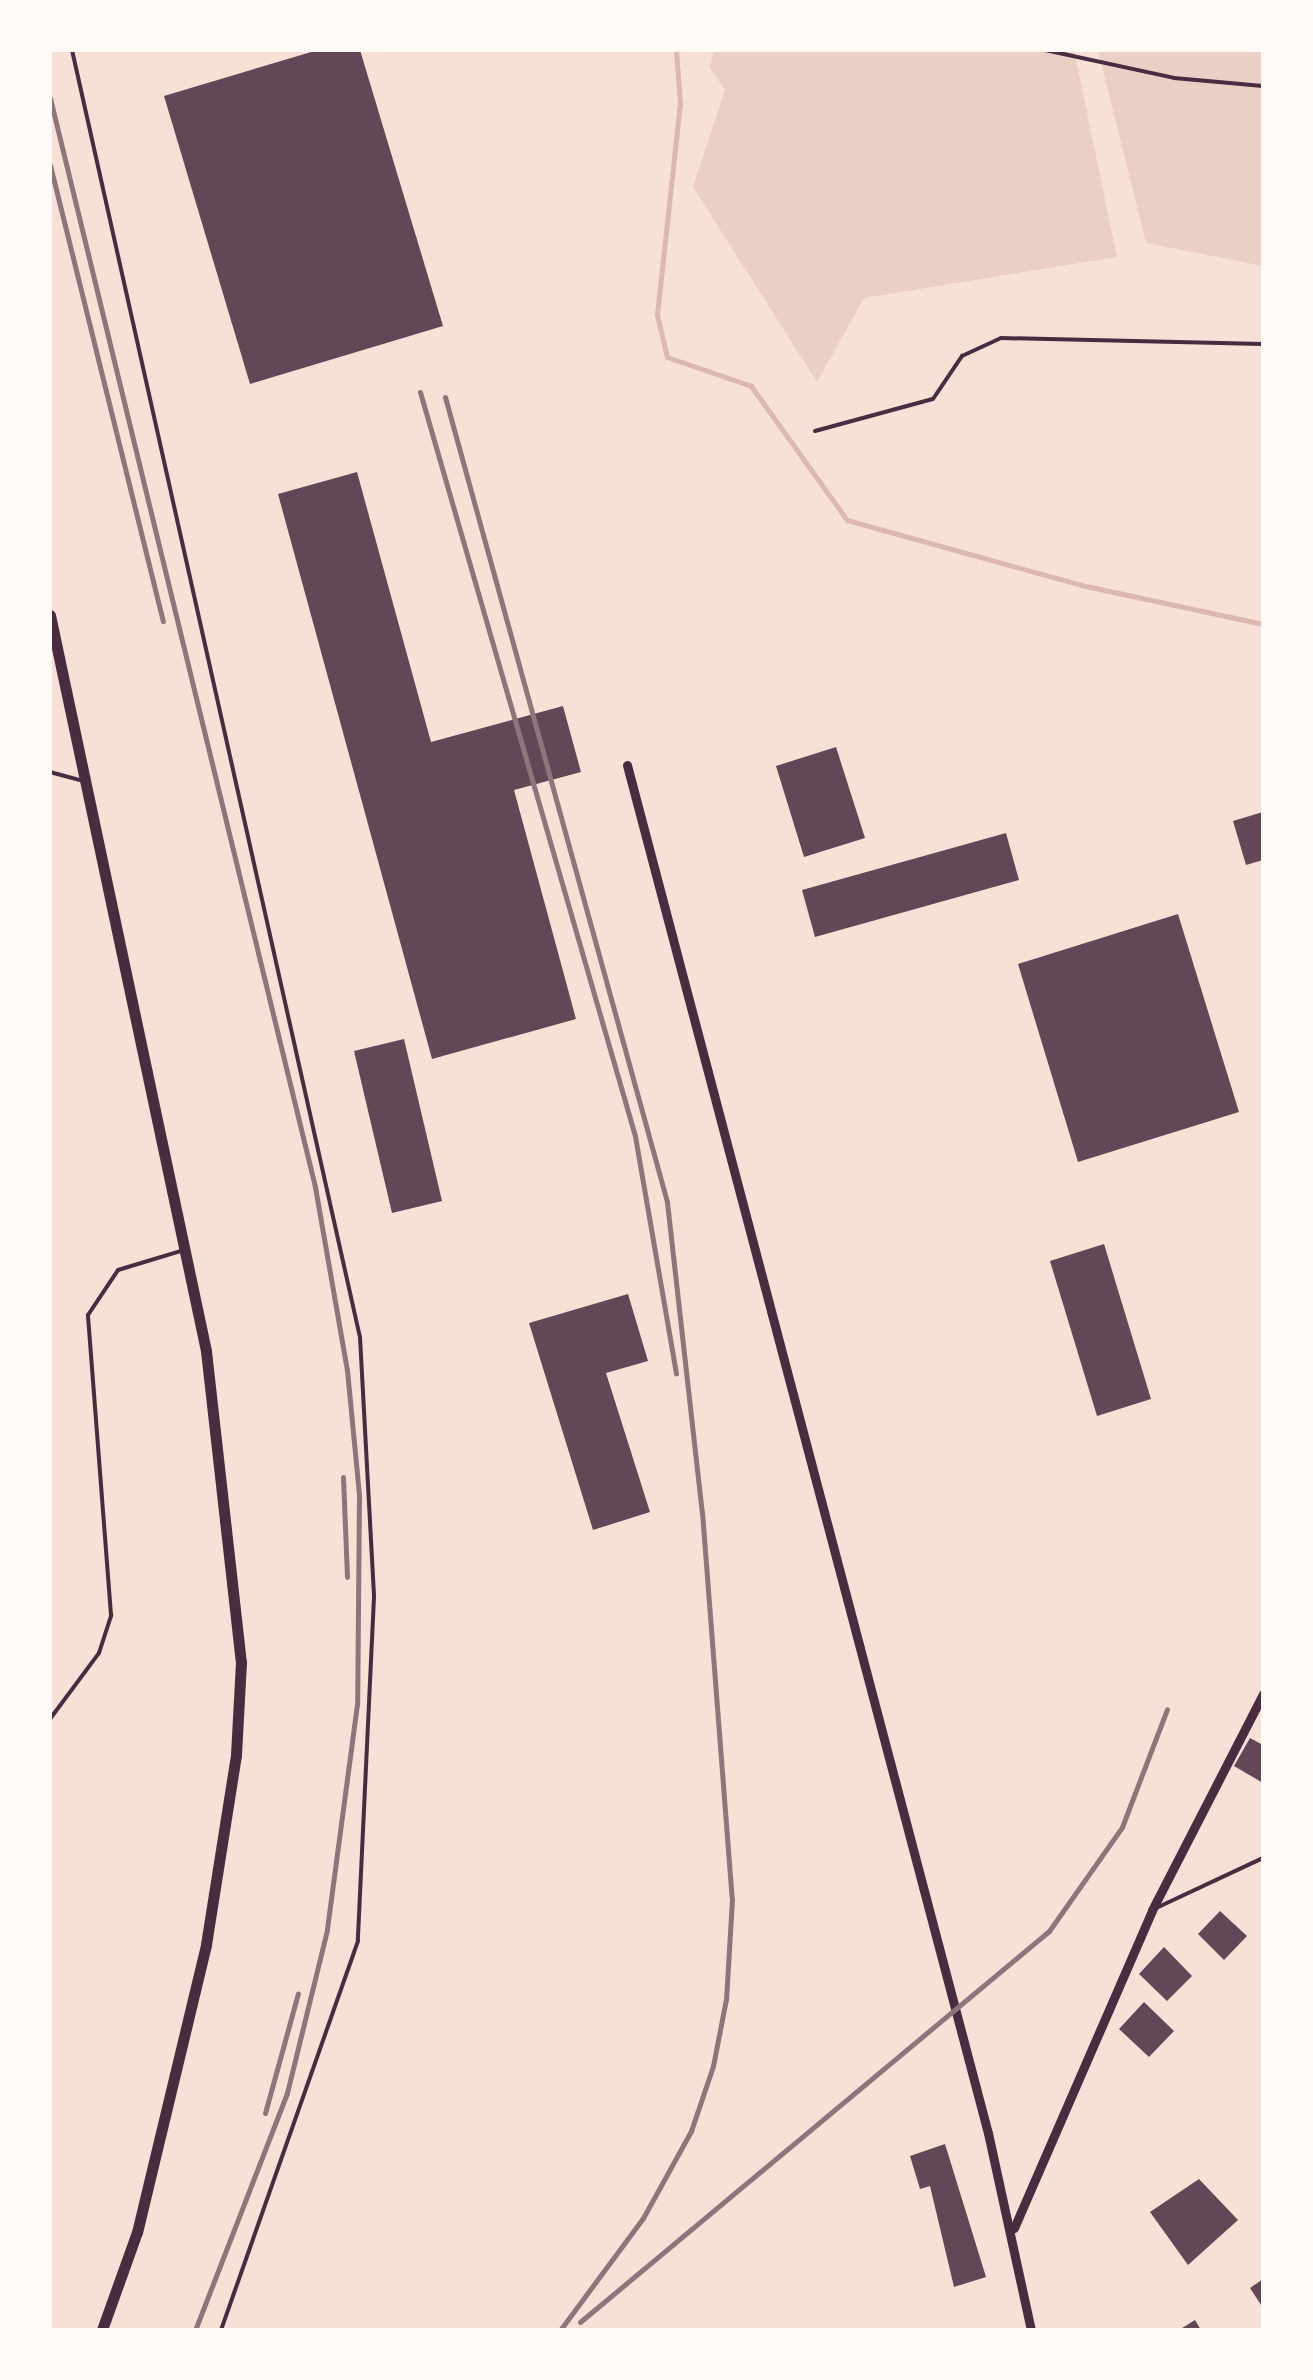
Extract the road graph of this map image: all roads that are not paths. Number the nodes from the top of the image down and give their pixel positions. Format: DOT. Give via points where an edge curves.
graph roads {
  1 [pos="1045,50"];
  2 [pos="1263,86"];
  3 [pos="50,615"];
  4 [pos="627,765"];
  5 [pos="50,772"];
  6 [pos="85,782"];
  7 [pos="186,1250"];
  8 [pos="1263,1694"];
  9 [pos="50,1719"];
  10 [pos="1263,1858"];
  11 [pos="1152,1910"];
  12 [pos="1013,2231"];
  13 [pos="102,2330"];
  14 [pos="1032,2330"];
  1 -- 2 [label="lane" via="1174,78"];
  3 -- 6 [label="street"];
  4 -- 12 [label="street"];
  5 -- 6 [label="lane"];
  6 -- 7 [label="street"];
  7 -- 9 [label="lane" via="118,1270 88,1315 111,1614 99,1652"];
  7 -- 13 [label="street" via="233,1566 241,1662 236,1755 181,2058 137,2232"];
  8 -- 11 [label="street"];
  10 -- 11 [label="lane"];
  11 -- 12 [label="street"];
  12 -- 14 [label="street"];
}
